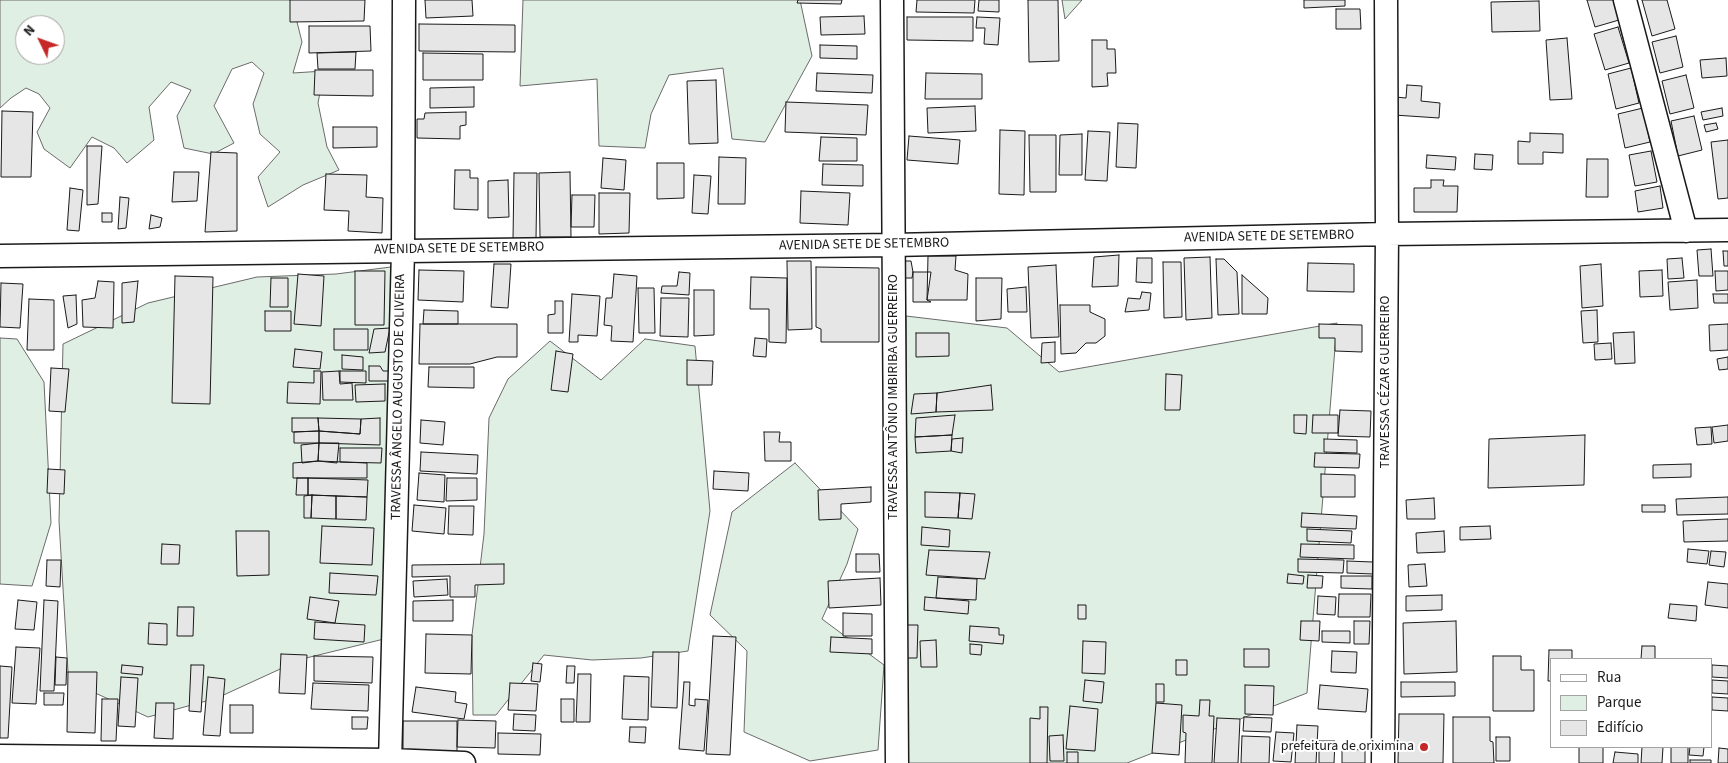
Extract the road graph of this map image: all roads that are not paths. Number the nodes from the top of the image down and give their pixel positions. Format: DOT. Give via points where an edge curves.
graph roads {
  1 [pos="404,0"];
  2 [pos="892,0"];
  3 [pos="1386,0"];
  4 [pos="1625,0"];
  5 [pos="1728,230"];
  6 [pos="1686,231"];
  7 [pos="1386,234"];
  8 [pos="893,245"];
  9 [pos="403,250"];
  10 [pos="0,256"];
  11 [pos="0,756"];
  12 [pos="390,762"];
  13 [pos="464,763"];
  14 [pos="897,763"];
  15 [pos="1383,763"];
  1 -- 9 [label="street, TRAVESSA ÂNGELO AUGUSTO DE OLIVEIRA"];
  2 -- 8 [label="street, TRAVESSA ANTÔNIO IMBIRIBA GUERREIRO"];
  3 -- 7 [label="street, TRAVESSA CÉZAR GUERREIRO"];
  4 -- 6 [label="street"];
  5 -- 6 [label="street, AVENIDA SETE DE SETEMBRO"];
  6 -- 7 [label="street, AVENIDA SETE DE SETEMBRO"];
  7 -- 8 [label="street, AVENIDA SETE DE SETEMBRO"];
  7 -- 15 [label="street, TRAVESSA CÉZAR GUERREIRO"];
  8 -- 9 [label="street, AVENIDA SETE DE SETEMBRO"];
  8 -- 14 [label="street, TRAVESSA ANTÔNIO IMBIRIBA GUERREIRO"];
  9 -- 10 [label="street, AVENIDA SETE DE SETEMBRO"];
  9 -- 12 [label="street, TRAVESSA ÂNGELO AUGUSTO DE OLIVEIRA"];
  11 -- 12 [label="street"];
  12 -- 13 [label="street"];
}
